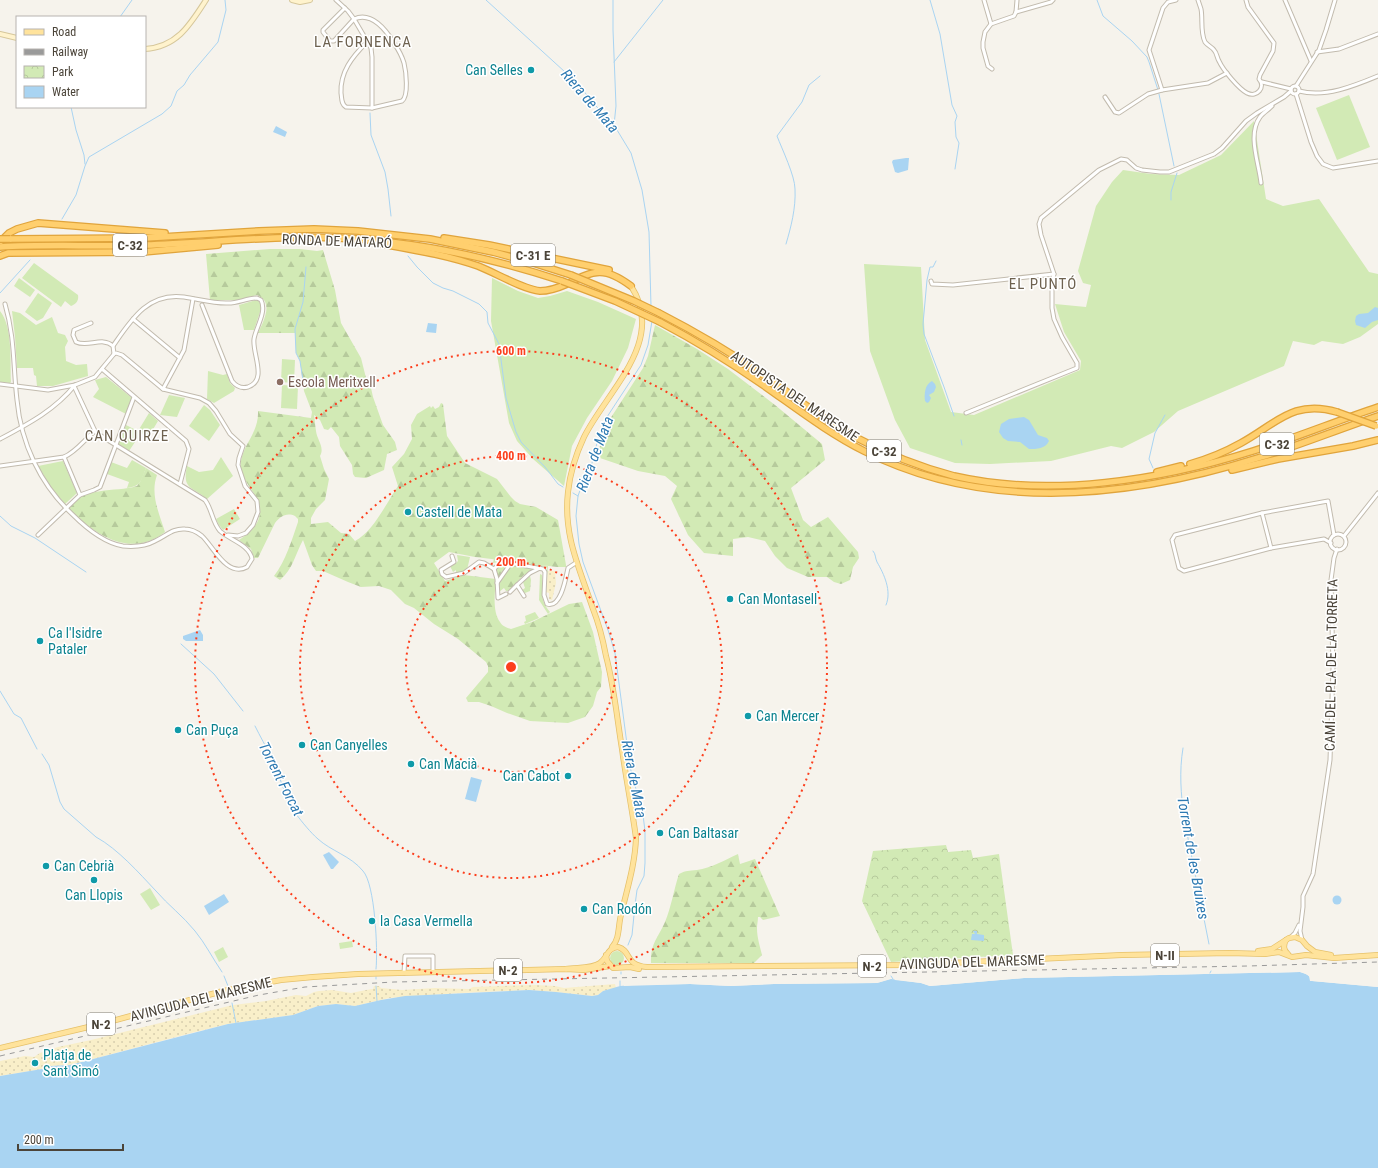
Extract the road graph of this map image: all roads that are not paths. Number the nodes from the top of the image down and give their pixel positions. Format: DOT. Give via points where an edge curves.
graph roads {
  1 [pos="206,0"];
  2 [pos="292,0"];
  3 [pos="310,0"];
  4 [pos="336,0"];
  5 [pos="984,0"];
  6 [pos="1017,0"];
  7 [pos="1053,0"];
  8 [pos="1176,0"];
  9 [pos="1198,0"];
  10 [pos="1246,0"];
  11 [pos="1285,0"];
  12 [pos="1335,0"];
  13 [pos="345,8"];
  14 [pos="1016,12"];
  15 [pos="354,19"];
  16 [pos="991,24"];
  17 [pos="0,34"];
  18 [pos="1378,34"];
  19 [pos="16,38"];
  20 [pos="367,42"];
  21 [pos="146,49"];
  22 [pos="1317,52"];
  23 [pos="1311,61"];
  24 [pos="992,69"];
  25 [pos="1227,73"];
  26 [pos="1378,76"];
  27 [pos="1262,82"];
  28 [pos="1296,86"];
  29 [pos="1162,90"];
  30 [pos="1291,90"];
  31 [pos="1298,92"];
  32 [pos="1106,97"];
  33 [pos="1274,104"];
  34 [pos="372,108"];
  35 [pos="1378,161"];
  36 [pos="1261,183"];
  37 [pos="181,235"];
  38 [pos="258,239"];
  39 [pos="430,239"];
  40 [pos="367,240"];
  41 [pos="0,244"];
  42 [pos="0,256"];
  43 [pos="1054,274"];
  44 [pos="931,281"];
  45 [pos="631,286"];
  46 [pos="193,299"];
  47 [pos="202,303"];
  48 [pos="5,304"];
  49 [pos="192,305"];
  50 [pos="659,313"];
  51 [pos="133,319"];
  52 [pos="660,322"];
  53 [pos="91,323"];
  54 [pos="113,346"];
  55 [pos="114,354"];
  56 [pos="180,358"];
  57 [pos="102,369"];
  58 [pos="0,384"];
  59 [pos="75,385"];
  60 [pos="16,386"];
  61 [pos="162,389"];
  62 [pos="134,397"];
  63 [pos="1378,407"];
  64 [pos="966,413"];
  65 [pos="1378,416"];
  66 [pos="1377,426"];
  67 [pos="21,428"];
  68 [pos="95,431"];
  69 [pos="0,439"];
  70 [pos="1378,440"];
  71 [pos="116,445"];
  72 [pos="64,457"];
  73 [pos="34,461"];
  74 [pos="0,466"];
  75 [pos="1142,477"];
  76 [pos="1190,477"];
  77 [pos="180,484"];
  78 [pos="1378,493"];
  79 [pos="80,495"];
  80 [pos="66,508"];
  81 [pos="1262,513"];
  82 [pos="38,535"];
  83 [pos="226,535"];
  84 [pos="1334,535"];
  85 [pos="1344,536"];
  86 [pos="1331,543"];
  87 [pos="1271,548"];
  88 [pos="1337,549"];
  89 [pos="452,556"];
  90 [pos="577,562"];
  91 [pos="511,563"];
  92 [pos="540,568"];
  93 [pos="494,569"];
  94 [pos="497,583"];
  95 [pos="516,585"];
  96 [pos="510,592"];
  97 [pos="506,594"];
  98 [pos="524,596"];
  99 [pos="1301,922"];
  100 [pos="618,930"];
  101 [pos="1288,939"];
  102 [pos="1302,941"];
  103 [pos="610,949"];
  104 [pos="623,949"];
  105 [pos="1230,953"];
  106 [pos="606,955"];
  107 [pos="627,955"];
  108 [pos="1122,955"];
  109 [pos="1289,955"];
  110 [pos="1299,955"];
  111 [pos="1378,955"];
  112 [pos="1357,957"];
  113 [pos="610,966"];
  114 [pos="621,967"];
  115 [pos="677,967"];
  116 [pos="566,969"];
  117 [pos="434,972"];
  118 [pos="404,973"];
  119 [pos="0,1048"];
  1 -- 21 [label="street" via="175,39 163,46"];
  2 -- 3 [label="street"];
  4 -- 13 [label="street"];
  5 -- 16 [label="street"];
  6 -- 14 [label="street"];
  7 -- 14 [label="street"];
  8 -- 29 [label="street" via="1168,2 1163,8 1149,50"];
  9 -- 25 [label="street" via="1203,37"];
  10 -- 27 [label="street" via="1274,43 1273,51 1260,75 1259,79"];
  11 -- 23 [label="street"];
  12 -- 22 [label="street"];
  13 -- 15 [label="street"];
  13 -- 15 [label="street" via="324,30 330,41 334,41"];
  14 -- 16 [label="street" via="1014,16"];
  15 -- 20 [label="street"];
  15 -- 34 [label="street" via="368,17 378,23 392,40 404,63 405,100"];
  16 -- 24 [label="street" via="985,32 983,42 988,66"];
  17 -- 19 [label="street"];
  18 -- 22 [label="street" via="1339,49"];
  20 -- 34 [label="street" via="372,52"];
  20 -- 34 [label="street" via="352,58 343,77 342,103 346,107"];
  22 -- 23 [label="street"];
  23 -- 28 [label="street"];
  25 -- 27 [label="street" via="1251,95 1257,94"];
  25 -- 29 [label="street" via="1208,83"];
  26 -- 31 [label="street" via="1339,90"];
  27 -- 30 [label="street"];
  28 -- 30 [label="street"];
  28 -- 31 [label="street" via="1299,88"];
  29 -- 32 [label="street" via="1142,97 1119,113 1115,112"];
  30 -- 31 [label="street"];
  30 -- 33 [label="street"];
  31 -- 35 [label="street" via="1310,142 1323,164 1333,168"];
  33 -- 36 [label="street" via="1260,118 1254,133"];
  33 -- 43 [label="street" via="1246,121 1219,151 1174,170 1142,170 1124,158 1098,170 1040,220 1041,235"];
  37 -- 39 [label="highway, RONDA DE MATARÓ / C-32" via="314,229"];
  37 -- 41 [label="highway, RONDA DE MATARÓ / C-32, bridge" via="144,238 10,239"];
  37 -- 41 [label="highway" via="38,223 17,228"];
  38 -- 40 [label="highway, RONDA DE MATARÓ / C-32"];
  38 -- 41 [label="highway, RONDA DE MATARÓ / C-32" via="144,245"];
  38 -- 42 [label="highway" via="143,252 8,253"];
  39 -- 45 [label="highway, C-31 E" via="437,237 482,244 602,268 617,274"];
  39 -- 50 [label="highway, RONDA DE MATARÓ / C-32, bridge" via="493,252 571,275"];
  40 -- 45 [label="highway, C-31 E" via="421,250 461,261 540,291 562,287 587,274 598,272 611,274"];
  40 -- 52 [label="highway, RONDA DE MATARÓ / C-32, bridge" via="451,251 507,264 562,281"];
  43 -- 44 [label="street" via="953,285 932,284"];
  43 -- 64 [label="street" via="1054,319 1077,363 1077,368"];
  45 -- 90 [label="main road, C-31 E" via="642,309 643,325 639,341 622,379 584,437 569,484 568,530"];
  46 -- 47 [label="street"];
  46 -- 49 [label="street"];
  46 -- 51 [label="street" via="174,296 159,299 143,308"];
  47 -- 47 [label="street" via="232,303 257,298 262,302 263,312 254,345 258,374 256,381 250,386 239,387 232,381"];
  47 -- 49 [label="street"];
  48 -- 60 [label="street" via="13,340"];
  49 -- 56 [label="street" via="185,346"];
  50 -- 75 [label="highway, AUTOPISTA DEL MARESME / C-32" via="726,350 833,424 868,444 919,465 960,477 1025,485 1096,483"];
  51 -- 54 [label="street"];
  51 -- 56 [label="street"];
  52 -- 76 [label="highway, AUTOPISTA DEL MARESME / C-32" via="724,358 846,441 898,466 948,482 1009,492 1061,493 1133,487"];
  53 -- 54 [label="street" via="74,330 75,341 83,344 108,342"];
  54 -- 55 [label="street"];
  55 -- 57 [label="street"];
  55 -- 61 [label="street" via="122,356"];
  56 -- 61 [label="street"];
  57 -- 59 [label="street" via="95,377"];
  57 -- 62 [label="street"];
  58 -- 60 [label="street"];
  59 -- 60 [label="street" via="48,390"];
  59 -- 67 [label="street" via="56,405"];
  59 -- 68 [label="street"];
  60 -- 67 [label="street"];
  61 -- 83 [label="street" via="204,400 216,411 232,437 243,446 238,465 245,486 257,501 258,512 246,533 238,536"];
  62 -- 71 [label="street"];
  62 -- 77 [label="street" via="188,444 189,451"];
  63 -- 75 [label="highway, AUTOPISTA DEL MARESME / C-32" via="1231,458"];
  65 -- 76 [label="highway, AUTOPISTA DEL MARESME / C-32" via="1262,457"];
  66 -- 75 [label="highway, C-32, bridge" via="1328,409 1296,411 1279,418 1221,454"];
  67 -- 69 [label="street"];
  67 -- 73 [label="street"];
  68 -- 71 [label="street"];
  68 -- 72 [label="street"];
  70 -- 76 [label="highway, C-32"];
  71 -- 77 [label="street"];
  71 -- 79 [label="street" via="100,487"];
  72 -- 73 [label="street"];
  72 -- 79 [label="street"];
  73 -- 74 [label="street"];
  73 -- 80 [label="street" via="47,485"];
  77 -- 83 [label="street" via="205,500 218,527"];
  78 -- 85 [label="street"];
  79 -- 80 [label="street"];
  80 -- 82 [label="street"];
  80 -- 83 [label="street" via="77,520 105,540 122,546 149,544 174,530 191,529 204,537 220,559 237,569 247,567 251,562 251,556 246,548"];
  81 -- 84 [label="street" via="1328,501"];
  81 -- 87 [label="street"];
  81 -- 87 [label="street" via="1175,535 1172,540 1179,568 1184,571"];
  84 -- 85 [label="street"];
  84 -- 86 [label="street"];
  85 -- 88 [label="street" via="1346,545 1342,549"];
  86 -- 87 [label="street" via="1324,539"];
  86 -- 88 [label="street"];
  88 -- 99 [label="street, CAMÍ DEL PLA DE LA TORRETA" via="1331,580 1333,668 1330,760 1313,874 1304,893"];
  89 -- 93 [label="street" via="454,562 441,570 446,577 464,573 482,562"];
  90 -- 92 [label="street" via="568,568 564,587 552,605 547,604 544,595 545,572"];
  90 -- 100 [label="main road, C-31 E" via="594,610 612,684 636,838 632,875"];
  91 -- 92 [label="street"];
  91 -- 93 [label="street" via="501,562"];
  91 -- 94 [label="street"];
  92 -- 95 [label="street"];
  93 -- 94 [label="street"];
  94 -- 97 [label="street" via="498,598"];
  95 -- 96 [label="street"];
  95 -- 98 [label="street"];
  99 -- 101 [label="street"];
  99 -- 102 [label="street, CAMÍ DEL PLA DE LA TORRETA"];
  100 -- 103 [label="main road, C-31 E" via="615,944"];
  100 -- 104 [label="main road, C-31 E"];
  101 -- 102 [label="main road, N-II" via="1295,937"];
  101 -- 105 [label="main road, N-II" via="1268,950"];
  101 -- 109 [label="main road" via="1284,949"];
  102 -- 110 [label="main road" via="1304,950"];
  102 -- 112 [label="main road, N-II" via="1311,950 1320,953"];
  103 -- 104 [label="main road"];
  103 -- 106 [label="main road, N-2"];
  104 -- 107 [label="main road, N-2"];
  105 -- 108 [label="main road, N-II"];
  105 -- 109 [label="main road, N-II" via="1279,952"];
  106 -- 113 [label="main road"];
  106 -- 116 [label="main road, AVINGUDA DEL MARESME / N-2" via="596,965"];
  107 -- 114 [label="main road" via="626,963"];
  107 -- 115 [label="main road, AVINGUDA DEL MARESME / N-2" via="632,962 640,966"];
  108 -- 115 [label="main road, AVINGUDA DEL MARESME / N-2" via="908,965"];
  109 -- 110 [label="main road, N-II"];
  110 -- 112 [label="main road, N-II"];
  111 -- 112 [label="main road, N-II"];
  113 -- 114 [label="main road, N-2"];
  113 -- 116 [label="main road, AVINGUDA DEL MARESME / N-2" via="584,970"];
  114 -- 115 [label="main road, AVINGUDA DEL MARESME / N-2" via="647,970"];
  116 -- 117 [label="main road, AVINGUDA DEL MARESME / N-2"];
  117 -- 118 [label="main road, AVINGUDA DEL MARESME / N-2"];
  117 -- 118 [label="street" via="433,956 421,955 405,956"];
  118 -- 119 [label="main road, AVINGUDA DEL MARESME / N-2" via="313,976 265,982"];
}
